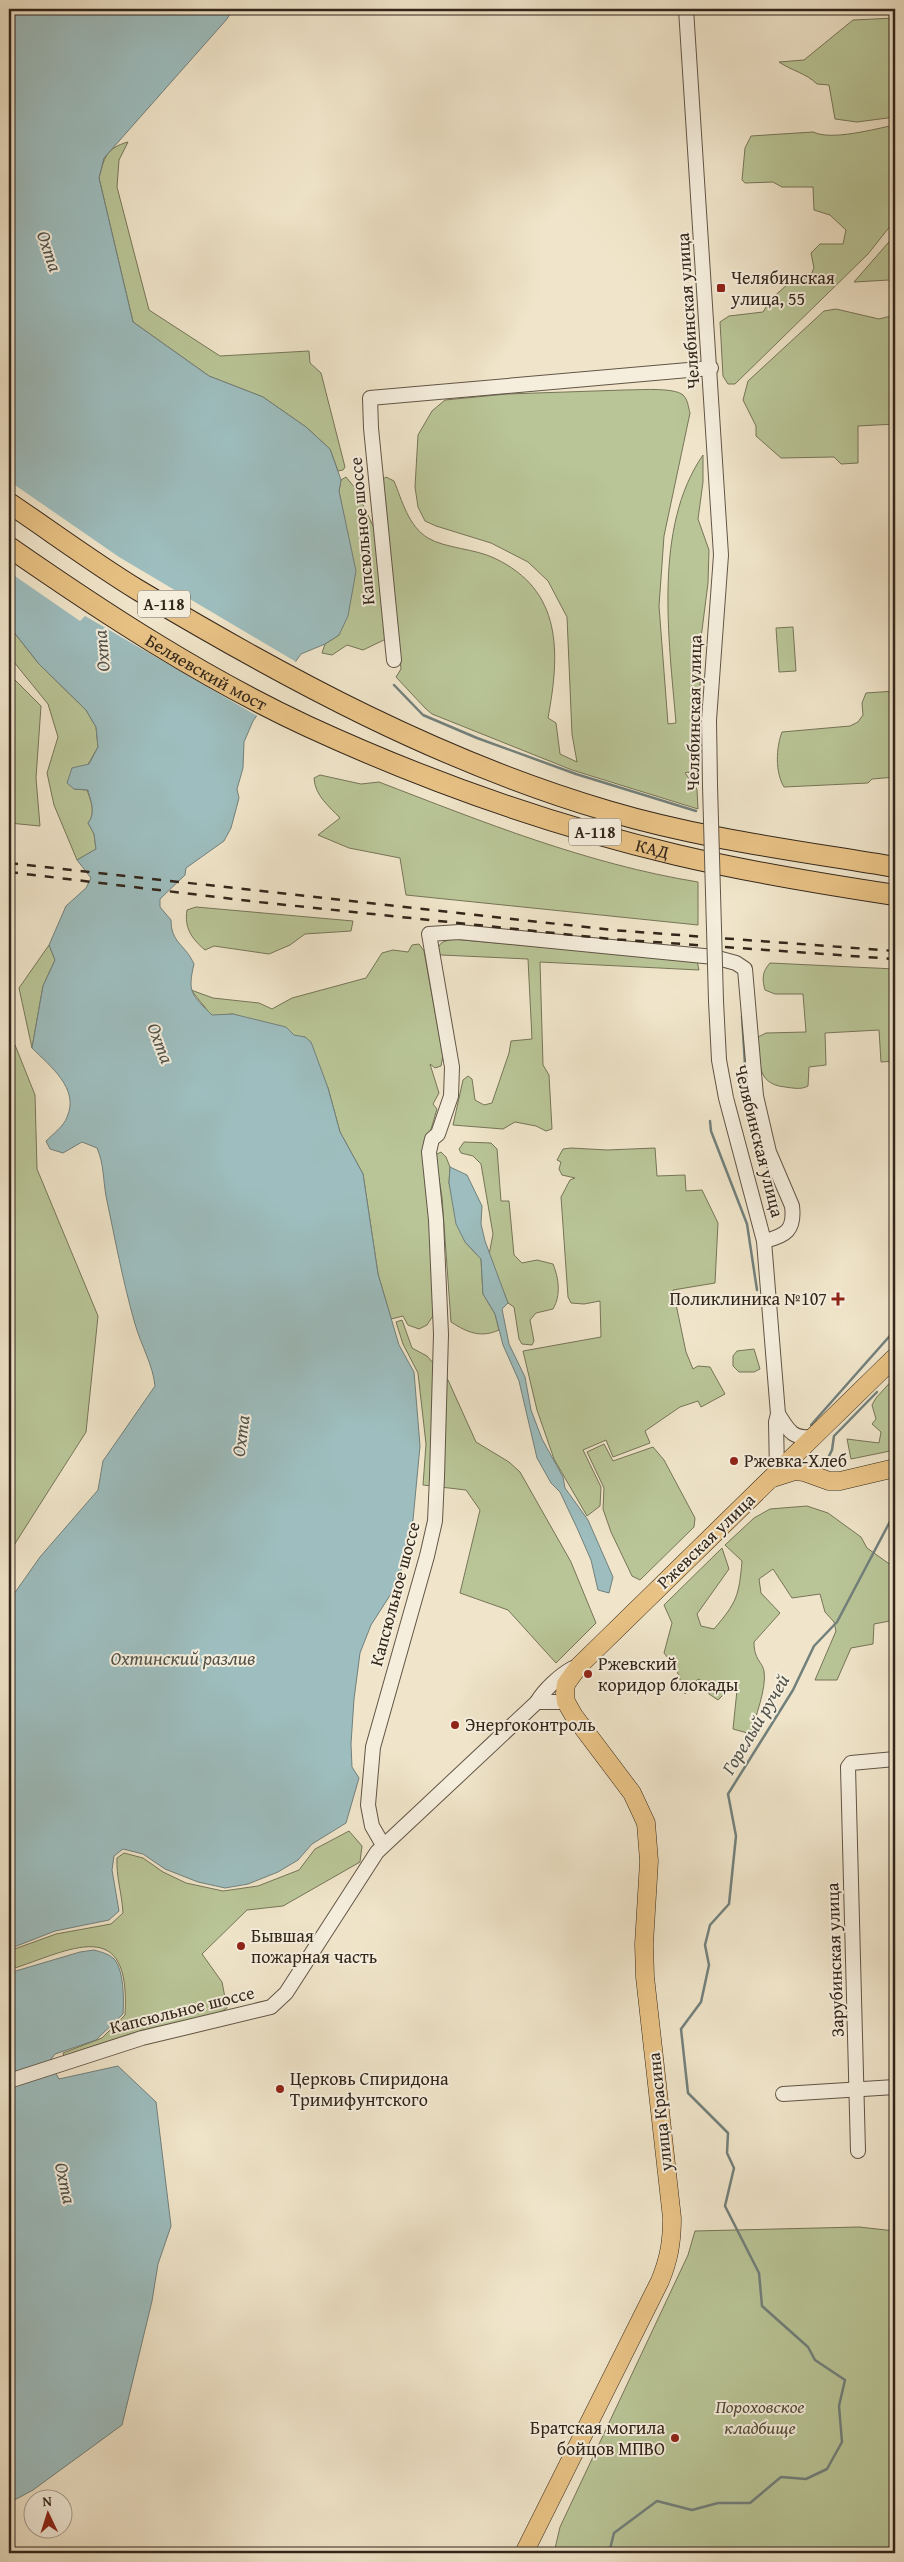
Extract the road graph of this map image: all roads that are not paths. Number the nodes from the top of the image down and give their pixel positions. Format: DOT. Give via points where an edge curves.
graph roads {
  1 [pos="686,9"];
  2 [pos="711,368"];
  3 [pos="9,503"];
  4 [pos="9,547"];
  5 [pos="394,660"];
  6 [pos="324,696"];
  7 [pos="306,726"];
  8 [pos="895,867"];
  9 [pos="895,895"];
  10 [pos="764,1240"];
  11 [pos="895,1357"];
  12 [pos="778,1414"];
  13 [pos="812,1437"];
  14 [pos="895,1468"];
  15 [pos="774,1475"];
  16 [pos="579,1666"];
  17 [pos="537,1702"];
  18 [pos="566,1702"];
  19 [pos="895,1759"];
  20 [pos="383,1845"];
  21 [pos="9,2080"];
  22 [pos="895,2087"];
  23 [pos="857,2088"];
  24 [pos="783,2094"];
  25 [pos="858,2151"];
  26 [pos="524,2553"];
  1 -- 2 [label="street, Челябинская улица"];
  2 -- 5 [label="street, Капсюльное шоссе" via="370,398"];
  2 -- 10 [label="street, Челябинская улица, bridge" via="721,555 709,720 719,1060"];
  3 -- 6 [label="highway, Беляевский мост / А-118" via="136,589"];
  4 -- 7 [label="highway, Беляевский мост / А-118" via="88,602 199,669"];
  6 -- 8 [label="highway, КАД / А-118" via="429,746 610,812 710,835"];
  7 -- 9 [label="highway, КАД / А-118" via="419,773 548,818 675,854 815,883"];
  10 -- 12 [label="street, Челябинская улица"];
  10 -- 20 [label="street, Капсюльное шоссе" via="788,1230 794,1216 769,1152 756,1096 745,969 714,957 459,932 429,934 452,1067 451,1096 429,1152 436,1220 441,1334 435,1520 374,1747 368,1804 372,1826"];
  11 -- 13 [label="main road, Ржевская улица"];
  12 -- 13 [label="street, Челябинская улица" via="787,1431 794,1436"];
  12 -- 15 [label="street, Челябинская улица"];
  13 -- 15 [label="main road, Ржевская улица"];
  14 -- 15 [label="main road" via="840,1481 795,1471"];
  15 -- 16 [label="main road, Ржевская улица"];
  16 -- 17 [label="street, Ржевская улица" via="567,1671"];
  16 -- 18 [label="main road" via="566,1684"];
  17 -- 18 [label="street"];
  17 -- 20 [label="street, Ржевская улица"];
  18 -- 26 [label="main road, улица Красина" via="632,1793 646,1823 649,1861 645,1977 672,2218 672,2244 670,2259 656,2289"];
  19 -- 23 [label="street, Зарубинская улица" via="858,1761 848,1767"];
  20 -- 21 [label="street, Капсюльное шоссе" via="286,1993 271,2007 142,2038"];
  22 -- 23 [label="street"];
  23 -- 24 [label="street"];
  23 -- 25 [label="street, Зарубинская улица"];
}
